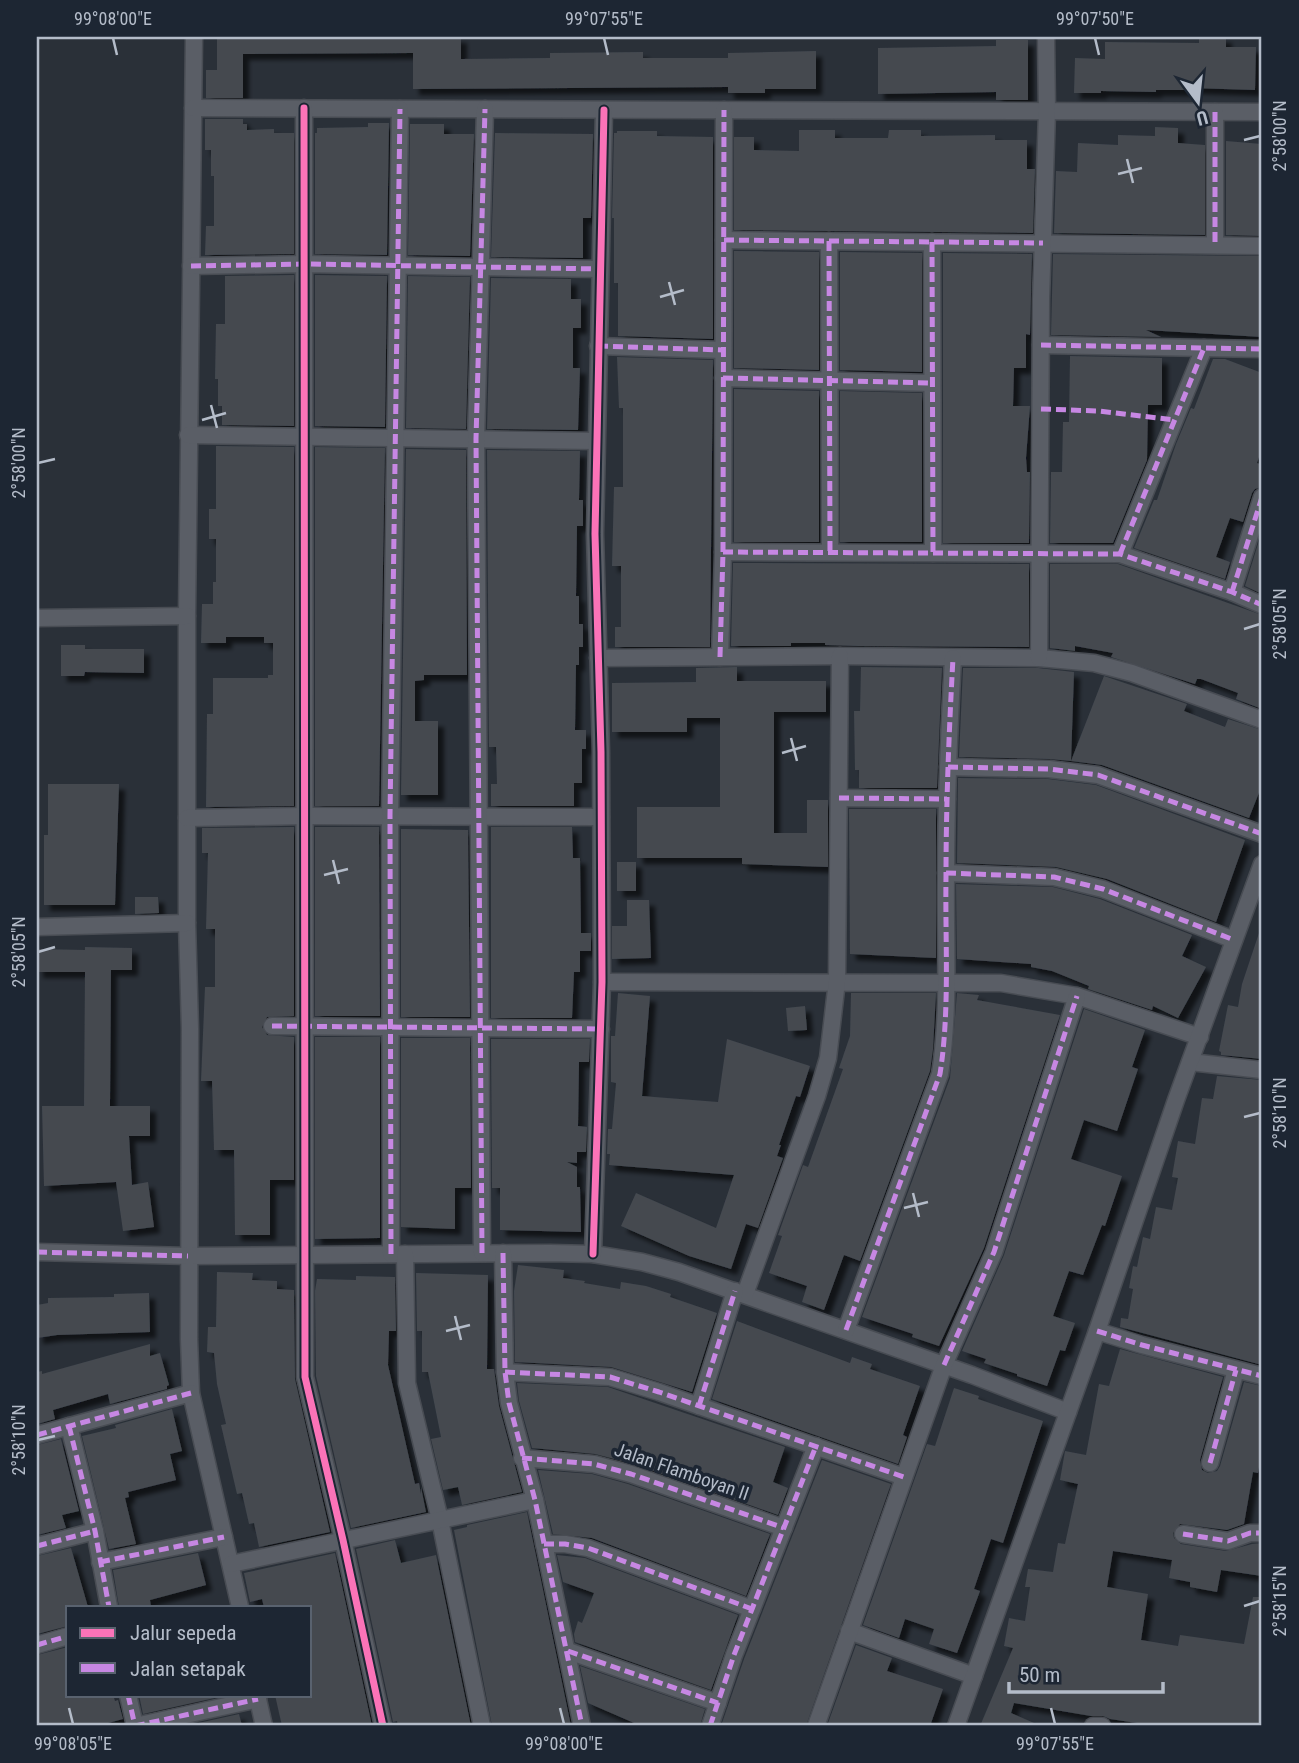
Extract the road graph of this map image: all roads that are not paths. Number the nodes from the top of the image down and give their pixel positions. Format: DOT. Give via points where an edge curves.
graph roads {
  1 [pos="194,37"];
  2 [pos="1046,37"];
  3 [pos="193,108"];
  4 [pos="304,108"];
  5 [pos="400,109"];
  6 [pos="485,109"];
  7 [pos="604,110"];
  8 [pos="724,110"];
  9 [pos="1047,111"];
  10 [pos="1215,112"];
  11 [pos="1262,112"];
  12 [pos="724,240"];
  13 [pos="829,241"];
  14 [pos="932,242"];
  15 [pos="1043,243"];
  16 [pos="1215,245"];
  17 [pos="1262,246"];
  18 [pos="305,264"];
  19 [pos="398,265"];
  20 [pos="191,266"];
  21 [pos="481,266"];
  22 [pos="600,270"];
  23 [pos="1041,345"];
  24 [pos="598,346"];
  25 [pos="1204,348"];
  26 [pos="1262,349"];
  27 [pos="723,350"];
  28 [pos="723,378"];
  29 [pos="829,381"];
  30 [pos="932,383"];
  31 [pos="188,435"];
  32 [pos="305,436"];
  33 [pos="394,438"];
  34 [pos="476,439"];
  35 [pos="596,441"];
  36 [pos="1262,497"];
  37 [pos="723,552"];
  38 [pos="830,552"];
  39 [pos="933,553"];
  40 [pos="1041,553"];
  41 [pos="1120,554"];
  42 [pos="1232,592"];
  43 [pos="1262,605"];
  44 [pos="187,616"];
  45 [pos="37,618"];
  46 [pos="840,656"];
  47 [pos="720,657"];
  48 [pos="598,658"];
  49 [pos="953,658"];
  50 [pos="1039,658"];
  51 [pos="1262,720"];
  52 [pos="948,767"];
  53 [pos="839,798"];
  54 [pos="947,799"];
  55 [pos="306,816"];
  56 [pos="390,816"];
  57 [pos="480,817"];
  58 [pos="601,817"];
  59 [pos="187,818"];
  60 [pos="1262,834"];
  61 [pos="1262,864"];
  62 [pos="946,873"];
  63 [pos="187,923"];
  64 [pos="37,927"];
  65 [pos="1234,940"];
  66 [pos="837,981"];
  67 [pos="602,982"];
  68 [pos="946,982"];
  69 [pos="1077,996"];
  70 [pos="272,1026"];
  71 [pos="391,1027"];
  72 [pos="480,1027"];
  73 [pos="306,1028"];
  74 [pos="601,1029"];
  75 [pos="1199,1037"];
  76 [pos="1190,1062"];
  77 [pos="1262,1070"];
  78 [pos="37,1252"];
  79 [pos="482,1253"];
  80 [pos="503,1253"];
  81 [pos="398,1254"];
  82 [pos="593,1254"];
  83 [pos="304,1255"];
  84 [pos="188,1256"];
  85 [pos="740,1293"];
  86 [pos="846,1330"];
  87 [pos="1097,1331"];
  88 [pos="944,1365"];
  89 [pos="1236,1370"];
  90 [pos="505,1372"];
  91 [pos="1262,1376"];
  92 [pos="191,1393"];
  93 [pos="699,1406"];
  94 [pos="1068,1412"];
  95 [pos="69,1426"];
  96 [pos="37,1435"];
  97 [pos="816,1446"];
  98 [pos="522,1458"];
  99 [pos="1210,1463"];
  100 [pos="904,1477"];
  101 [pos="535,1500"];
  102 [pos="440,1520"];
  103 [pos="784,1528"];
  104 [pos="95,1531"];
  105 [pos="1262,1533"];
  106 [pos="1183,1534"];
  107 [pos="224,1537"];
  108 [pos="343,1540"];
  109 [pos="544,1545"];
  110 [pos="37,1546"];
  111 [pos="100,1562"];
  112 [pos="231,1564"];
  113 [pos="109,1606"];
  114 [pos="240,1606"];
  115 [pos="752,1609"];
  116 [pos="849,1630"];
  117 [pos="66,1637"];
  118 [pos="37,1645"];
  119 [pos="568,1651"];
  120 [pos="974,1676"];
  121 [pos="128,1696"];
  122 [pos="258,1697"];
  123 [pos="718,1703"];
  124 [pos="135,1726"];
  125 [pos="264,1726"];
  126 [pos="383,1726"];
  127 [pos="482,1726"];
  128 [pos="582,1726"];
  129 [pos="710,1726"];
  130 [pos="816,1726"];
  131 [pos="956,1726"];
  132 [pos="1093,1726"];
  133 [pos="1102,1726"];
  1 -- 3 [label="street"];
  2 -- 9 [label="street"];
  3 -- 4 [label="street"];
  3 -- 20 [label="street"];
  4 -- 5 [label="street"];
  4 -- 18 [label="street"];
  5 -- 6 [label="street"];
  5 -- 19 [label="street"];
  6 -- 7 [label="street"];
  6 -- 21 [label="street"];
  7 -- 8 [label="street"];
  7 -- 22 [label="street"];
  8 -- 9 [label="street"];
  8 -- 12 [label="street"];
  9 -- 10 [label="street"];
  9 -- 15 [label="street"];
  10 -- 11 [label="street"];
  10 -- 16 [label="street"];
  12 -- 13 [label="street"];
  12 -- 27 [label="street"];
  13 -- 14 [label="street"];
  13 -- 29 [label="street"];
  14 -- 15 [label="street"];
  14 -- 30 [label="street"];
  15 -- 16 [label="street"];
  15 -- 23 [label="street"];
  16 -- 17 [label="street"];
  18 -- 19 [label="street"];
  18 -- 20 [label="street"];
  18 -- 32 [label="street"];
  19 -- 21 [label="street"];
  19 -- 33 [label="street"];
  20 -- 31 [label="street"];
  21 -- 22 [label="street"];
  21 -- 34 [label="street"];
  22 -- 24 [label="street"];
  23 -- 25 [label="street"];
  23 -- 40 [label="street"];
  24 -- 27 [label="street"];
  24 -- 35 [label="street"];
  25 -- 26 [label="street"];
  25 -- 41 [label="street"];
  27 -- 28 [label="street"];
  28 -- 29 [label="street"];
  28 -- 37 [label="street"];
  29 -- 30 [label="street"];
  29 -- 38 [label="street"];
  30 -- 39 [label="street"];
  31 -- 32 [label="street"];
  31 -- 44 [label="street"];
  32 -- 33 [label="street"];
  32 -- 55 [label="street"];
  33 -- 34 [label="street"];
  33 -- 56 [label="street"];
  34 -- 35 [label="street"];
  34 -- 57 [label="street"];
  35 -- 48 [label="street"];
  36 -- 42 [label="street"];
  37 -- 38 [label="street"];
  37 -- 47 [label="street"];
  38 -- 39 [label="street"];
  39 -- 40 [label="street"];
  40 -- 41 [label="street"];
  40 -- 50 [label="street"];
  41 -- 42 [label="street"];
  42 -- 43 [label="street"];
  44 -- 45 [label="street"];
  44 -- 59 [label="street"];
  46 -- 47 [label="street"];
  46 -- 49 [label="street"];
  46 -- 53 [label="street"];
  47 -- 48 [label="street"];
  48 -- 58 [label="street"];
  49 -- 50 [label="street"];
  49 -- 52 [label="street"];
  50 -- 51 [label="street" via="1094,663 1132,673"];
  52 -- 54 [label="street"];
  52 -- 60 [label="street" via="1098,775"];
  53 -- 54 [label="street"];
  53 -- 66 [label="street"];
  54 -- 62 [label="street"];
  55 -- 56 [label="street"];
  55 -- 59 [label="street"];
  55 -- 73 [label="street"];
  56 -- 57 [label="street"];
  56 -- 71 [label="street"];
  57 -- 58 [label="street"];
  57 -- 72 [label="street"];
  58 -- 67 [label="street"];
  59 -- 63 [label="street"];
  61 -- 65 [label="street"];
  62 -- 65 [label="street" via="1054,877 1103,889"];
  62 -- 68 [label="street"];
  63 -- 64 [label="street"];
  63 -- 84 [label="street"];
  65 -- 75 [label="street"];
  66 -- 67 [label="street"];
  66 -- 68 [label="street"];
  66 -- 85 [label="street" via="828,1058 817,1096"];
  67 -- 74 [label="street"];
  68 -- 69 [label="street" via="1001,983"];
  68 -- 86 [label="street" via="940,1074"];
  69 -- 75 [label="street"];
  69 -- 88 [label="street" via="994,1252"];
  70 -- 73 [label="street"];
  71 -- 72 [label="street"];
  71 -- 73 [label="street"];
  71 -- 81 [label="street"];
  72 -- 74 [label="street"];
  72 -- 79 [label="street"];
  73 -- 83 [label="street"];
  74 -- 82 [label="street"];
  75 -- 76 [label="street"];
  76 -- 77 [label="street"];
  76 -- 87 [label="street"];
  78 -- 84 [label="street"];
  79 -- 80 [label="street"];
  79 -- 81 [label="street"];
  80 -- 82 [label="street"];
  80 -- 90 [label="street"];
  81 -- 83 [label="street"];
  81 -- 102 [label="street" via="407,1383"];
  82 -- 85 [label="street" via="642,1262"];
  83 -- 84 [label="street"];
  83 -- 108 [label="street" via="305,1377"];
  84 -- 92 [label="street"];
  85 -- 86 [label="street"];
  85 -- 93 [label="street"];
  86 -- 88 [label="street"];
  87 -- 89 [label="street"];
  87 -- 94 [label="street"];
  88 -- 94 [label="street"];
  88 -- 100 [label="street"];
  89 -- 91 [label="street"];
  89 -- 99 [label="street"];
  90 -- 93 [label="street" via="610,1377"];
  90 -- 98 [label="street"];
  92 -- 95 [label="street"];
  92 -- 107 [label="street"];
  93 -- 97 [label="street"];
  94 -- 120 [label="street"];
  95 -- 96 [label="street"];
  95 -- 104 [label="street"];
  97 -- 100 [label="street"];
  97 -- 103 [label="street"];
  98 -- 101 [label="street"];
  98 -- 103 [label="street, Jalan Flamboyan II" via="594,1464"];
  100 -- 116 [label="street"];
  101 -- 102 [label="street"];
  101 -- 109 [label="street"];
  102 -- 108 [label="street"];
  102 -- 127 [label="street"];
  103 -- 115 [label="street"];
  104 -- 110 [label="street"];
  104 -- 111 [label="street"];
  105 -- 106 [label="street" via="1228,1541"];
  107 -- 111 [label="street"];
  107 -- 112 [label="street"];
  108 -- 112 [label="street"];
  108 -- 126 [label="street"];
  109 -- 115 [label="street" via="588,1548"];
  109 -- 119 [label="street"];
  111 -- 113 [label="street"];
  112 -- 114 [label="street"];
  115 -- 123 [label="street"];
  116 -- 120 [label="street"];
  116 -- 130 [label="street"];
  117 -- 118 [label="street"];
  119 -- 123 [label="street"];
  119 -- 128 [label="street"];
  120 -- 131 [label="street"];
  121 -- 124 [label="street"];
  122 -- 124 [label="street"];
  122 -- 125 [label="street"];
  123 -- 129 [label="street"];
  132 -- 133 [label="street"];
}
